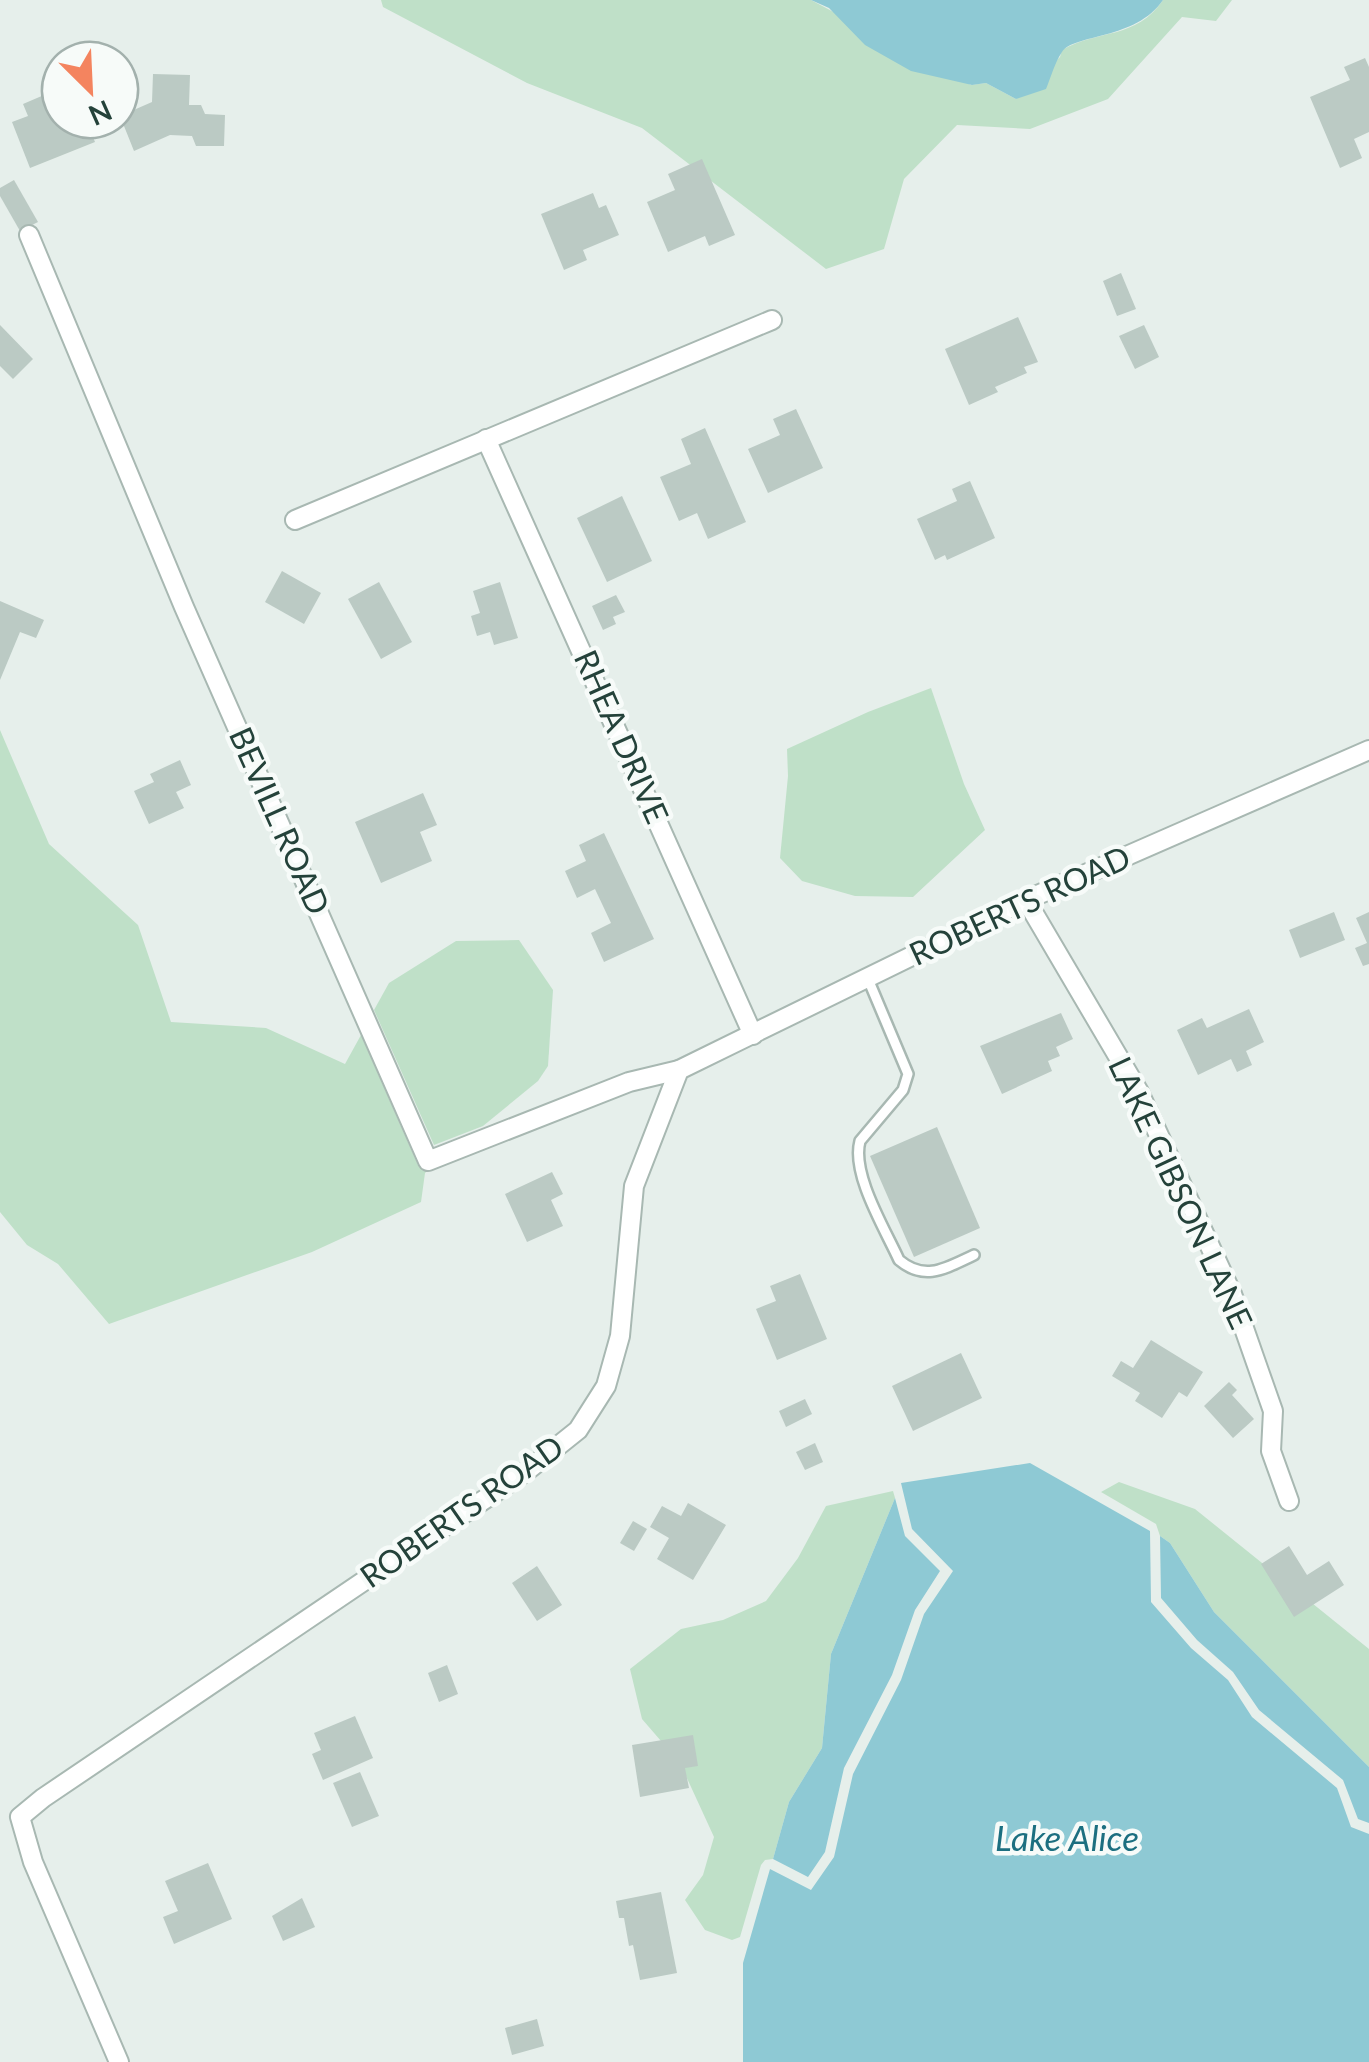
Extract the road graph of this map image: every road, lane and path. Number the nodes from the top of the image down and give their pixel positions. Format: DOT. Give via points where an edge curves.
graph roads {
  1 [pos="30,235"];
  2 [pos="772,320"];
  3 [pos="486,439"];
  4 [pos="295,520"];
  5 [pos="1369,750"];
  6 [pos="1026,900"];
  7 [pos="868,978"];
  8 [pos="753,1035"];
  9 [pos="679,1070"];
  10 [pos="974,1255"];
  11 [pos="1289,1501"];
  12 [pos="119,2062"];
  1 -- 9 [label="street, BEVILL ROAD" via="184,607 428,1161 629,1082"];
  2 -- 3 [label="street"];
  3 -- 4 [label="street"];
  3 -- 8 [label="street, RHEA DRIVE"];
  5 -- 6 [label="street, ROBERTS ROAD"];
  6 -- 7 [label="street, ROBERTS ROAD"];
  6 -- 11 [label="street, LAKE GIBSON LANE" via="1139,1092 1232,1294 1274,1411 1271,1452"];
  7 -- 8 [label="street, ROBERTS ROAD"];
  7 -- 10 [label="lane" via="908,1074 904,1090 860,1141 861,1172 908,1267 935,1272"];
  8 -- 9 [label="street, ROBERTS ROAD"];
  9 -- 12 [label="street, ROBERTS ROAD" via="634,1186 620,1336 606,1386 578,1430 20,1817"];
}
